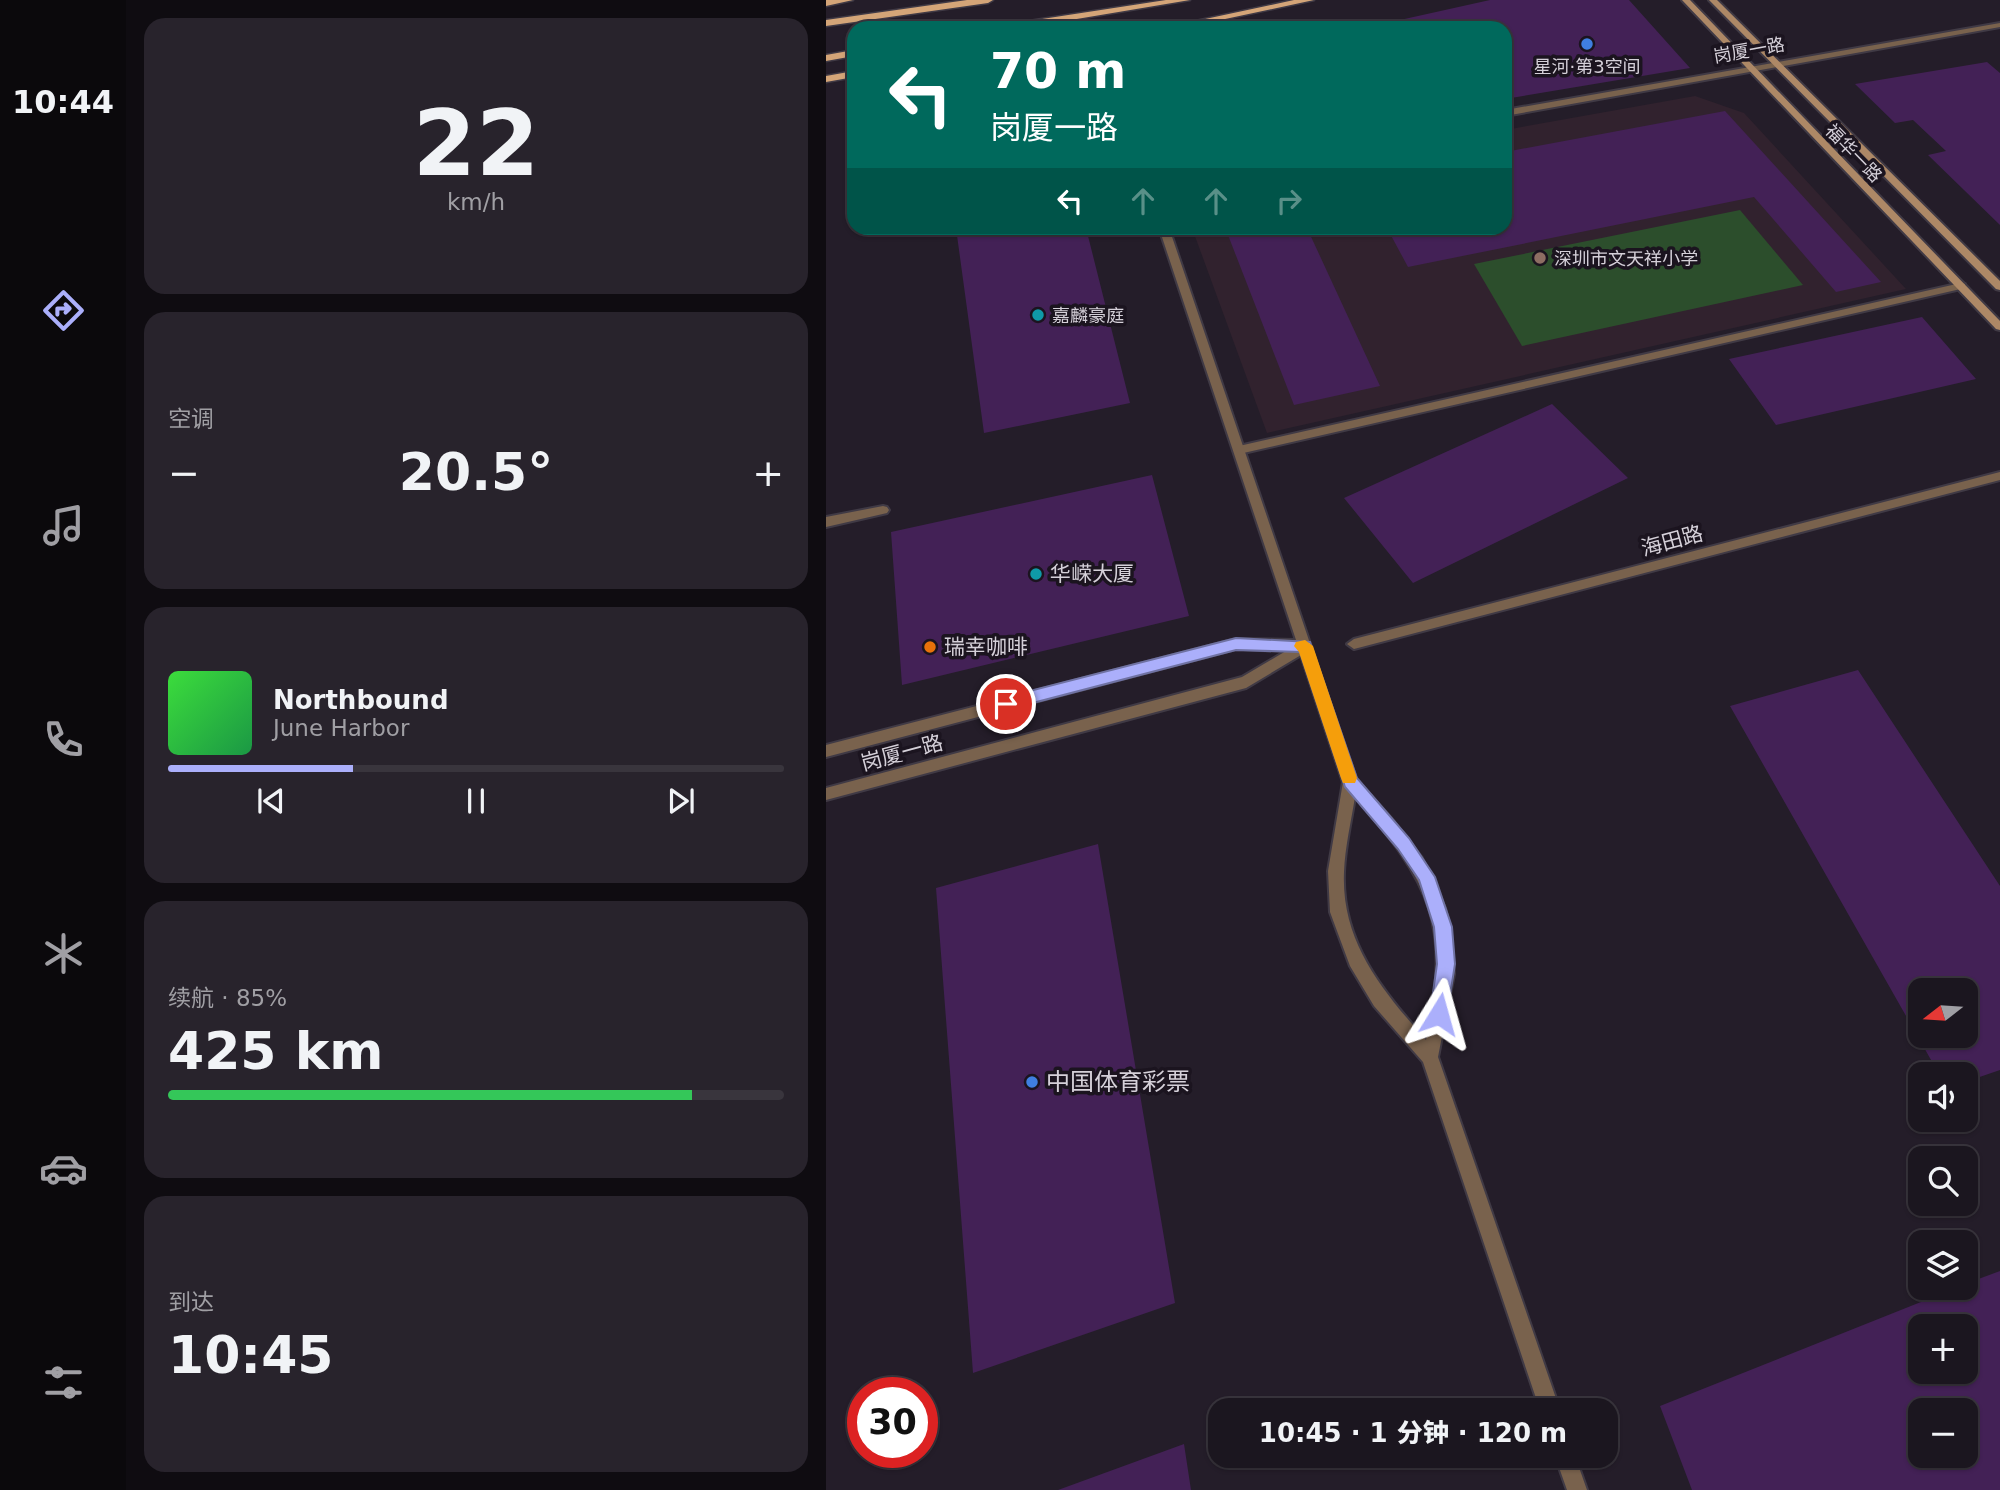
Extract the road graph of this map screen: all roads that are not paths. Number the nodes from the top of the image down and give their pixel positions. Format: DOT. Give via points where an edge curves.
graph roads {
  1 [pos="848,0"];
  2 [pos="988,0"];
  3 [pos="1185,0"];
  4 [pos="1309,0"];
  5 [pos="1686,0"];
  6 [pos="1713,0"];
  7 [pos="826,3"];
  8 [pos="1048,21"];
  9 [pos="1203,21"];
  10 [pos="826,23"];
  11 [pos="2000,25"];
  12 [pos="847,54"];
  13 [pos="826,58"];
  14 [pos="1777,65"];
  15 [pos="1752,69"];
  16 [pos="847,75"];
  17 [pos="826,79"];
  18 [pos="1512,112"];
  19 [pos="1166,235"];
  20 [pos="1961,286"];
  21 [pos="2000,287"];
  22 [pos="2000,327"];
  23 [pos="1239,450"];
  24 [pos="2000,476"];
  25 [pos="883,510"];
  26 [pos="826,522"];
  27 [pos="1354,644"];
  28 [pos="1305,646"];
  29 [pos="826,751"];
  30 [pos="1350,782"];
  31 [pos="826,794"];
  32 [pos="1430,1057"];
  33 [pos="1546,1398"];
  34 [pos="1569,1468"];
  35 [pos="1577,1490"];
  1 -- 7 [label="main road"];
  2 -- 10 [label="main road"];
  3 -- 8 [label="main road"];
  4 -- 9 [label="main road"];
  5 -- 15 [label="street, 福华一路"];
  6 -- 14 [label="street, 福华一路"];
  11 -- 14 [label="street, 岗厦一路"];
  12 -- 13 [label="main road"];
  14 -- 15 [label="street, 岗厦一路"];
  14 -- 21 [label="street, 福华一路"];
  15 -- 18 [label="street, 岗厦一路"];
  15 -- 20 [label="street, 福华一路"];
  16 -- 17 [label="main road"];
  19 -- 23 [label="street"];
  20 -- 22 [label="street, 福华一路"];
  20 -- 23 [label="street"];
  23 -- 28 [label="street"];
  24 -- 27 [label="street, 海田路"];
  25 -- 26 [label="street"];
  28 -- 29 [label="street, 岗厦一路" via="1236,644"];
  28 -- 30 [label="street"];
  28 -- 31 [label="street, 岗厦一路" via="1246,682"];
  30 -- 32 [label="street" via="1336,871 1338,912 1380,1000"];
  30 -- 32 [label="street" via="1427,877 1443,927 1446,964"];
  32 -- 33 [label="street"];
  34 -- 35 [label="street"];
}
